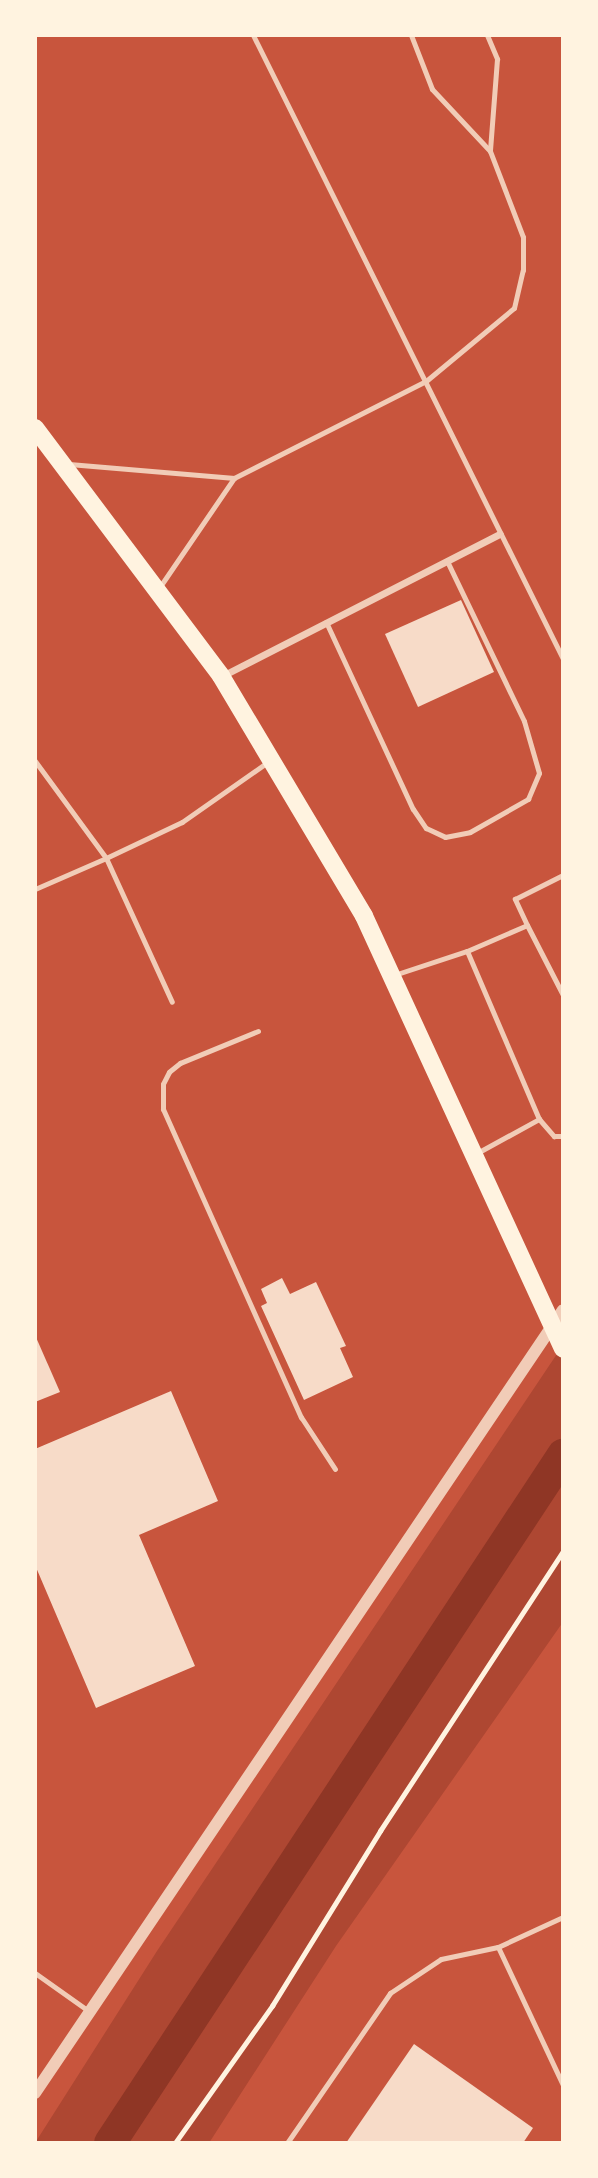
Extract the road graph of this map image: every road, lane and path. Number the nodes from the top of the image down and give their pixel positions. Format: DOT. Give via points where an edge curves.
graph roads {
  1 [pos="253,35"];
  2 [pos="411,35"];
  3 [pos="487,35"];
  4 [pos="491,151"];
  5 [pos="426,381"];
  6 [pos="35,428"];
  7 [pos="61,464"];
  8 [pos="234,478"];
  9 [pos="500,534"];
  10 [pos="447,561"];
  11 [pos="157,591"];
  12 [pos="326,622"];
  13 [pos="563,659"];
  14 [pos="221,676"];
  15 [pos="271,759"];
  16 [pos="35,761"];
  17 [pos="106,858"];
  18 [pos="563,875"];
  19 [pos="35,889"];
  20 [pos="527,925"];
  21 [pos="467,951"];
  22 [pos="391,976"];
  23 [pos="563,995"];
  24 [pos="172,1002"];
  25 [pos="257,1031"];
  26 [pos="539,1119"];
  27 [pos="563,1136"];
  28 [pos="474,1155"];
  29 [pos="558,1317"];
  30 [pos="563,1348"];
  31 [pos="335,1469"];
  32 [pos="563,1551"];
  33 [pos="563,1917"];
  34 [pos="498,1947"];
  35 [pos="35,1973"];
  36 [pos="90,2011"];
  37 [pos="563,2085"];
  38 [pos="35,2093"];
  39 [pos="176,2143"];
  40 [pos="287,2143"];
  1 -- 5 [label="lane"];
  2 -- 4 [label="lane" via="432,89"];
  3 -- 4 [label="lane" via="497,59"];
  4 -- 5 [label="lane" via="523,237 523,270 514,308"];
  5 -- 8 [label="lane"];
  5 -- 9 [label="lane"];
  6 -- 7 [label="main road"];
  7 -- 8 [label="lane"];
  7 -- 11 [label="main road"];
  8 -- 11 [label="lane"];
  9 -- 10 [label="street"];
  9 -- 13 [label="lane"];
  10 -- 12 [label="street"];
  10 -- 12 [label="lane" via="524,721 539,773 528,799 470,832 445,836 426,828 419,819"];
  11 -- 14 [label="main road"];
  12 -- 14 [label="street"];
  14 -- 15 [label="main road"];
  15 -- 17 [label="lane" via="182,822"];
  15 -- 22 [label="main road" via="364,916"];
  16 -- 17 [label="lane"];
  17 -- 19 [label="lane"];
  17 -- 24 [label="lane"];
  18 -- 20 [label="lane" via="515,899"];
  20 -- 21 [label="lane"];
  20 -- 23 [label="lane"];
  21 -- 22 [label="lane"];
  21 -- 26 [label="lane"];
  22 -- 28 [label="main road"];
  25 -- 31 [label="lane" via="180,1063 163,1084 163,1109 301,1418"];
  26 -- 27 [label="lane" via="554,1136"];
  26 -- 28 [label="lane"];
  28 -- 29 [label="main road"];
  29 -- 30 [label="main road"];
  29 -- 36 [label="street"];
  32 -- 39 [label="path" via="272,2006"];
  33 -- 34 [label="lane"];
  34 -- 37 [label="lane"];
  34 -- 40 [label="lane" via="441,1959 390,1993"];
  35 -- 36 [label="lane"];
  36 -- 38 [label="street"];
}
